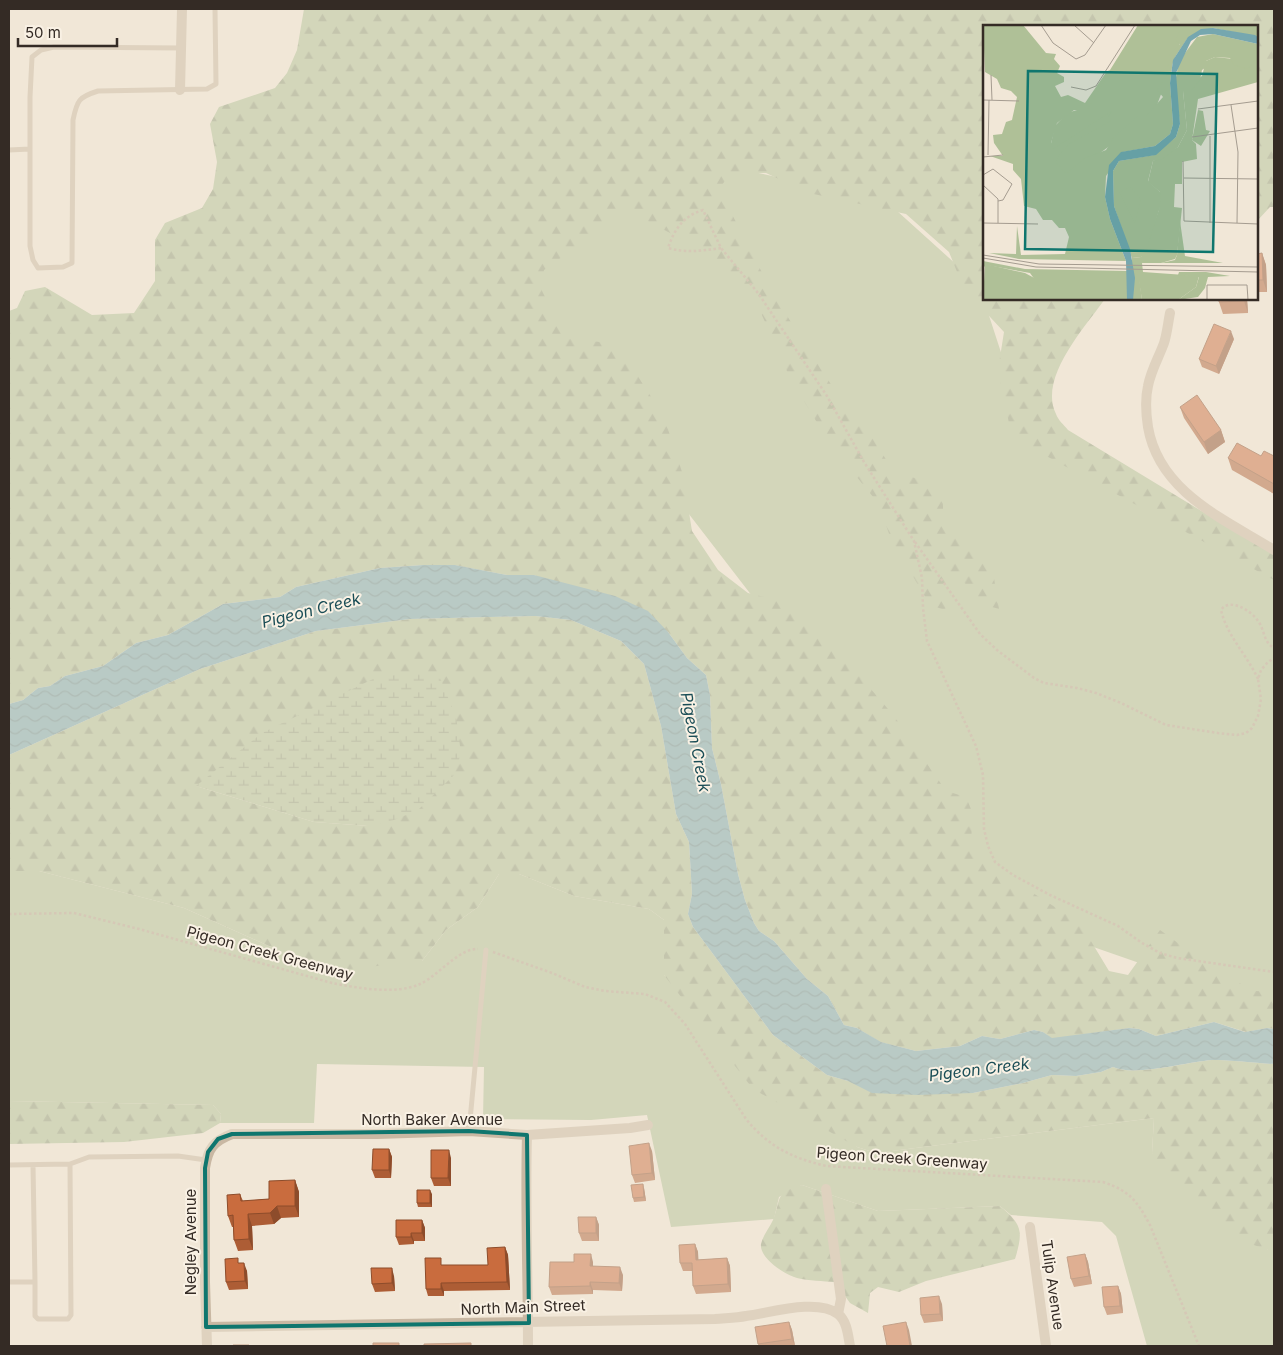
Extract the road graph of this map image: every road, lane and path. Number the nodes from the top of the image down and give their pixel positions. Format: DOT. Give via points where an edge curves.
graph roads {
  1 [pos="182,9"];
  2 [pos="215,9"];
  3 [pos="181,48"];
  4 [pos="180,90"];
  5 [pos="30,149"];
  6 [pos="9,150"];
  7 [pos="721,248"];
  8 [pos="1170,313"];
  9 [pos="914,541"];
  10 [pos="1274,550"];
  11 [pos="1274,648"];
  12 [pos="1274,658"];
  13 [pos="1258,679"];
  14 [pos="9,914"];
  15 [pos="486,950"];
  16 [pos="1274,972"];
  17 [pos="648,1125"];
  18 [pos="469,1131"];
  19 [pos="527,1135"];
  20 [pos="217,1140"];
  21 [pos="206,1160"];
  22 [pos="70,1164"];
  23 [pos="9,1165"];
  24 [pos="33,1165"];
  25 [pos="826,1189"];
  26 [pos="1030,1227"];
  27 [pos="9,1282"];
  28 [pos="35,1282"];
  29 [pos="838,1314"];
  30 [pos="529,1322"];
  31 [pos="206,1327"];
  32 [pos="207,1346"];
  33 [pos="528,1346"];
  34 [pos="850,1346"];
  35 [pos="1046,1346"];
  36 [pos="1199,1346"];
  1 -- 3 [label="street"];
  2 -- 4 [label="lane" via="216,84 207,89"];
  3 -- 4 [label="street"];
  3 -- 5 [label="lane" via="41,50 32,57"];
  4 -- 5 [label="lane" via="98,91 84,96 76,104 73,120 72,263 63,267 38,268 33,260 30,246"];
  5 -- 6 [label="lane"];
  7 -- 7 [label="path" via="696,252 668,248 673,233 682,222 703,210"];
  7 -- 9 [label="path" via="758,293 827,396"];
  8 -- 10 [label="street" via="1146,397 1149,433 1160,464 1189,496"];
  9 -- 13 [label="path" via="980,634 1044,683 1096,693 1166,725 1237,735 1252,728 1258,716"];
  9 -- 16 [label="path" via="922,578 927,641 976,746 984,775 984,829 996,862 1050,895 1118,926 1160,953"];
  11 -- 13 [label="path" via="1268,644 1260,622 1253,615 1233,604 1224,606 1221,610 1224,621"];
  12 -- 13 [label="path" via="1261,670"];
  14 -- 15 [label="path, Pigeon Creek Greenway" via="74,913 359,988 404,988 420,984 465,952 476,948"];
  15 -- 18 [label="lane"];
  15 -- 36 [label="path, Pigeon Creek Greenway" via="585,987 645,994 665,1002 685,1024 756,1132 801,1160 826,1166 1103,1182 1120,1187 1141,1208 1150,1225"];
  17 -- 19 [label="street, North Baker Avenue"];
  18 -- 19 [label="street, North Baker Avenue"];
  18 -- 20 [label="street, North Baker Avenue" via="232,1134"];
  19 -- 30 [label="street"];
  20 -- 21 [label="street, Negley Avenue"];
  21 -- 22 [label="lane" via="178,1156 89,1157"];
  21 -- 31 [label="street, Negley Avenue"];
  22 -- 24 [label="lane"];
  22 -- 28 [label="lane" via="72,1315 68,1319 38,1319 35,1316"];
  23 -- 24 [label="lane"];
  24 -- 28 [label="lane"];
  25 -- 29 [label="street" via="841,1299"];
  26 -- 35 [label="street, Tulip Avenue"];
  27 -- 28 [label="lane"];
  29 -- 30 [label="street, North Main Street" via="828,1308 811,1306 715,1319"];
  29 -- 34 [label="street" via="845,1323"];
  30 -- 31 [label="street, North Main Street"];
  30 -- 33 [label="street"];
  31 -- 32 [label="street, Negley Avenue"];
}
